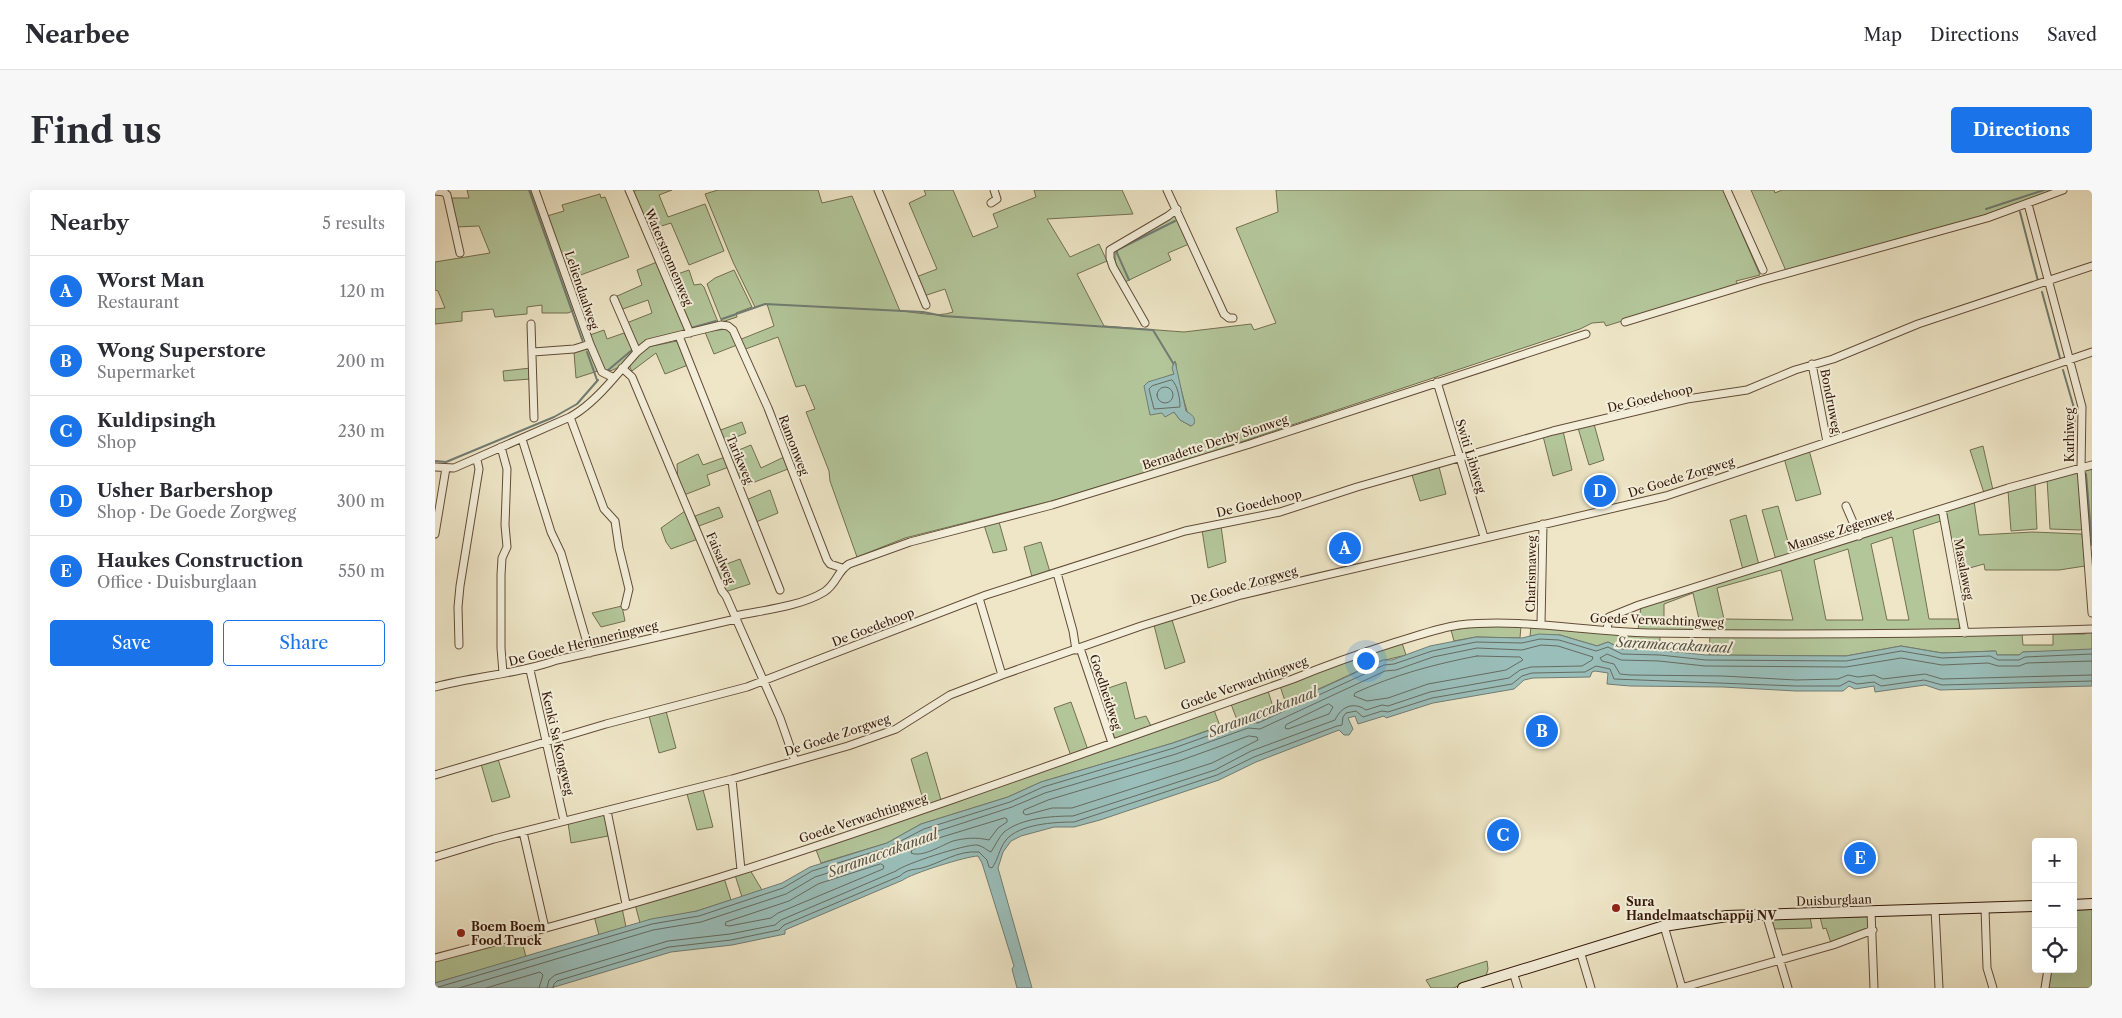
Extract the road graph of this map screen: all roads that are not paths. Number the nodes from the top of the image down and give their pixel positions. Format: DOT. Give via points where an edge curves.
graph roads {
  1 [pos="535,190"];
  2 [pos="629,190"];
  3 [pos="878,190"];
  4 [pos="994,190"];
  5 [pos="1167,190"];
  6 [pos="1727,190"];
  7 [pos="2063,190"];
  8 [pos="438,191"];
  9 [pos="991,203"];
  10 [pos="2028,204"];
  11 [pos="1177,209"];
  12 [pos="460,253"];
  13 [pos="2092,266"];
  14 [pos="1763,270"];
  15 [pos="2048,282"];
  16 [pos="614,299"];
  17 [pos="926,305"];
  18 [pos="1233,318"];
  19 [pos="1625,322"];
  20 [pos="531,324"];
  21 [pos="1145,324"];
  22 [pos="690,333"];
  23 [pos="1586,334"];
  24 [pos="679,336"];
  25 [pos="589,344"];
  26 [pos="533,352"];
  27 [pos="637,352"];
  28 [pos="2092,352"];
  29 [pos="2069,360"];
  30 [pos="1812,364"];
  31 [pos="622,368"];
  32 [pos="615,378"];
  33 [pos="1437,382"];
  34 [pos="570,417"];
  35 [pos="535,418"];
  36 [pos="522,439"];
  37 [pos="1827,442"];
  38 [pos="501,448"];
  39 [pos="1461,458"];
  40 [pos="477,460"];
  41 [pos="2092,465"];
  42 [pos="435,467"];
  43 [pos="446,468"];
  44 [pos="2081,468"];
  45 [pos="1846,506"];
  46 [pos="1942,509"];
  47 [pos="1543,524"];
  48 [pos="435,534"];
  49 [pos="1859,536"];
  50 [pos="1484,537"];
  51 [pos="842,568"];
  52 [pos="1057,573"];
  53 [pos="780,590"];
  54 [pos="979,598"];
  55 [pos="625,606"];
  56 [pos="2092,613"];
  57 [pos="735,617"];
  58 [pos="1541,624"];
  59 [pos="2092,629"];
  60 [pos="1607,630"];
  61 [pos="1965,633"];
  62 [pos="459,645"];
  63 [pos="1078,649"];
  64 [pos="590,653"];
  65 [pos="530,670"];
  66 [pos="503,674"];
  67 [pos="1002,675"];
  68 [pos="763,680"];
  69 [pos="435,687"];
  70 [pos="548,742"];
  71 [pos="1111,744"];
  72 [pos="795,761"];
  73 [pos="435,775"];
  74 [pos="732,779"];
  75 [pos="607,811"];
  76 [pos="564,821"];
  77 [pos="523,832"];
  78 [pos="435,857"];
  79 [pos="741,870"];
  80 [pos="626,904"];
  81 [pos="2092,904"];
  82 [pos="2077,905"];
  83 [pos="2032,906"];
  84 [pos="1985,908"];
  85 [pos="1935,909"];
  86 [pos="1871,911"];
  87 [pos="1767,914"];
  88 [pos="1664,926"];
  89 [pos="545,928"];
  90 [pos="1873,930"];
  91 [pos="1580,951"];
  92 [pos="435,958"];
  93 [pos="1781,959"];
  94 [pos="1513,972"];
  95 [pos="2047,973"];
  96 [pos="1872,987"];
  97 [pos="1463,988"];
  98 [pos="1518,988"];
  99 [pos="1591,988"];
  100 [pos="1682,988"];
  101 [pos="1788,988"];
  102 [pos="1939,988"];
  103 [pos="1993,988"];
  104 [pos="2045,988"];
  1 -- 25 [label="street, Leliendaalweg"];
  2 -- 22 [label="street, Waterstromenweg"];
  3 -- 17 [label="street"];
  4 -- 9 [label="street" via="997,199"];
  5 -- 11 [label="street"];
  6 -- 14 [label="street"];
  7 -- 10 [label="street"];
  8 -- 12 [label="street" via="447,195"];
  10 -- 15 [label="street, Karhiweg"];
  10 -- 19 [label="street" via="1759,280"];
  11 -- 18 [label="street" via="1225,314"];
  11 -- 21 [label="street" via="1110,250 1113,267"];
  13 -- 15 [label="street, De Goedehoop"];
  15 -- 29 [label="street, Karhiweg"];
  15 -- 30 [label="street, De Goedehoop" via="1918,324 1833,359"];
  16 -- 27 [label="street"];
  20 -- 26 [label="street"];
  22 -- 24 [label="street"];
  22 -- 51 [label="street, Ramonweg" via="721,325 733,330 768,408 827,560"];
  23 -- 33 [label="street, Bernadette Derby Sionweg"];
  24 -- 27 [label="street" via="648,344"];
  24 -- 53 [label="street, Tarikweg"];
  25 -- 26 [label="street" via="575,350"];
  25 -- 32 [label="street, Leliendaalweg" via="602,372"];
  26 -- 35 [label="street"];
  27 -- 31 [label="street"];
  28 -- 29 [label="street, De Goede Zorgweg"];
  29 -- 37 [label="street, De Goede Zorgweg"];
  29 -- 44 [label="street, Karhiweg" via="2083,418"];
  30 -- 37 [label="street, Bondruweg"];
  30 -- 39 [label="street, De Goedehoop" via="1747,390 1687,399 1553,431"];
  31 -- 32 [label="street"];
  31 -- 57 [label="street, Faisalweg" via="632,377"];
  32 -- 34 [label="street"];
  33 -- 39 [label="street, Switi Libiweg"];
  33 -- 51 [label="street, Bernadette Derby Sionweg" via="1052,505 910,542"];
  34 -- 36 [label="street"];
  34 -- 55 [label="street" via="604,509 615,521 629,589"];
  36 -- 38 [label="street"];
  36 -- 64 [label="street" via="551,532 561,553"];
  37 -- 47 [label="street, De Goede Zorgweg" via="1666,496"];
  38 -- 40 [label="street"];
  38 -- 66 [label="street" via="507,469 507,547 502,558 501,575"];
  39 -- 50 [label="street, Switi Libiweg"];
  39 -- 52 [label="street, De Goedehoop" via="1280,512 1185,531"];
  40 -- 43 [label="street"];
  40 -- 62 [label="street" via="479,469 460,586"];
  41 -- 44 [label="street, Manasse Zegenweg"];
  42 -- 43 [label="street"];
  43 -- 48 [label="street"];
  44 -- 46 [label="street, Manasse Zegenweg"];
  44 -- 56 [label="street, Karhiweg"];
  45 -- 49 [label="street"];
  46 -- 49 [label="street, Manasse Zegenweg"];
  46 -- 61 [label="street, Masalaweg"];
  47 -- 50 [label="street, De Goede Zorgweg"];
  47 -- 58 [label="street, Charismaweg"];
  49 -- 60 [label="street, Manasse Zegenweg" via="1612,614"];
  50 -- 63 [label="street, De Goede Zorgweg" via="1241,595"];
  51 -- 57 [label="street, De Goede Herinneringweg" via="835,582 825,591 803,602"];
  52 -- 54 [label="street, De Goedehoop"];
  52 -- 63 [label="street, Goedheidweg"];
  54 -- 67 [label="street"];
  54 -- 68 [label="street, De Goedehoop"];
  57 -- 64 [label="street, De Goede Herinneringweg"];
  57 -- 68 [label="street, Faisalweg"];
  58 -- 60 [label="street, Goede Verwachtingweg"];
  58 -- 71 [label="street, Goede Verwachtingweg" via="1498,623 1429,632 1340,660"];
  59 -- 61 [label="street, Goede Verwachtingweg"];
  60 -- 61 [label="street, Goede Verwachtingweg" via="1746,634"];
  63 -- 67 [label="street, De Goede Zorgweg"];
  63 -- 71 [label="street, Goedheidweg"];
  64 -- 65 [label="street, De Goede Herinneringweg"];
  65 -- 66 [label="street, De Goede Herinneringweg"];
  65 -- 70 [label="street, Kenki Sa Kongweg"];
  66 -- 69 [label="street, De Goede Herinneringweg"];
  67 -- 72 [label="street, De Goede Zorgweg" via="950,695 885,733"];
  68 -- 70 [label="street, De Goedehoop"];
  68 -- 72 [label="street, Faisalweg"];
  70 -- 73 [label="street, De Goedehoop"];
  70 -- 76 [label="street, Kenki Sa Kongweg"];
  71 -- 79 [label="street, Goede Verwachtingweg"];
  72 -- 74 [label="street, De Goede Zorgweg"];
  74 -- 75 [label="street, De Goede Zorgweg"];
  74 -- 79 [label="street"];
  75 -- 76 [label="street, De Goede Zorgweg"];
  75 -- 80 [label="street"];
  76 -- 77 [label="street, De Goede Zorgweg"];
  77 -- 78 [label="street, De Goede Zorgweg"];
  77 -- 89 [label="street"];
  79 -- 80 [label="street, Goede Verwachtingweg"];
  80 -- 89 [label="street, Goede Verwachtingweg"];
  81 -- 82 [label="street"];
  83 -- 84 [label="street, Duisburglaan"];
  84 -- 85 [label="street, Duisburglaan"];
  84 -- 103 [label="street" via="1987,968"];
  85 -- 86 [label="street, Duisburglaan"];
  85 -- 102 [label="street"];
  86 -- 87 [label="street, Duisburglaan"];
  86 -- 90 [label="street"];
  87 -- 88 [label="street, Duisburglaan" via="1727,916"];
  87 -- 93 [label="street"];
  88 -- 91 [label="street, Duisburglaan"];
  88 -- 100 [label="street"];
  89 -- 92 [label="street, Goede Verwachtingweg"];
  90 -- 93 [label="street"];
  90 -- 96 [label="street"];
  91 -- 94 [label="street, Duisburglaan"];
  91 -- 99 [label="street"];
  93 -- 100 [label="street"];
  93 -- 101 [label="street"];
  94 -- 97 [label="street, Duisburglaan"];
  94 -- 98 [label="street"];
  95 -- 104 [label="street"];
}
